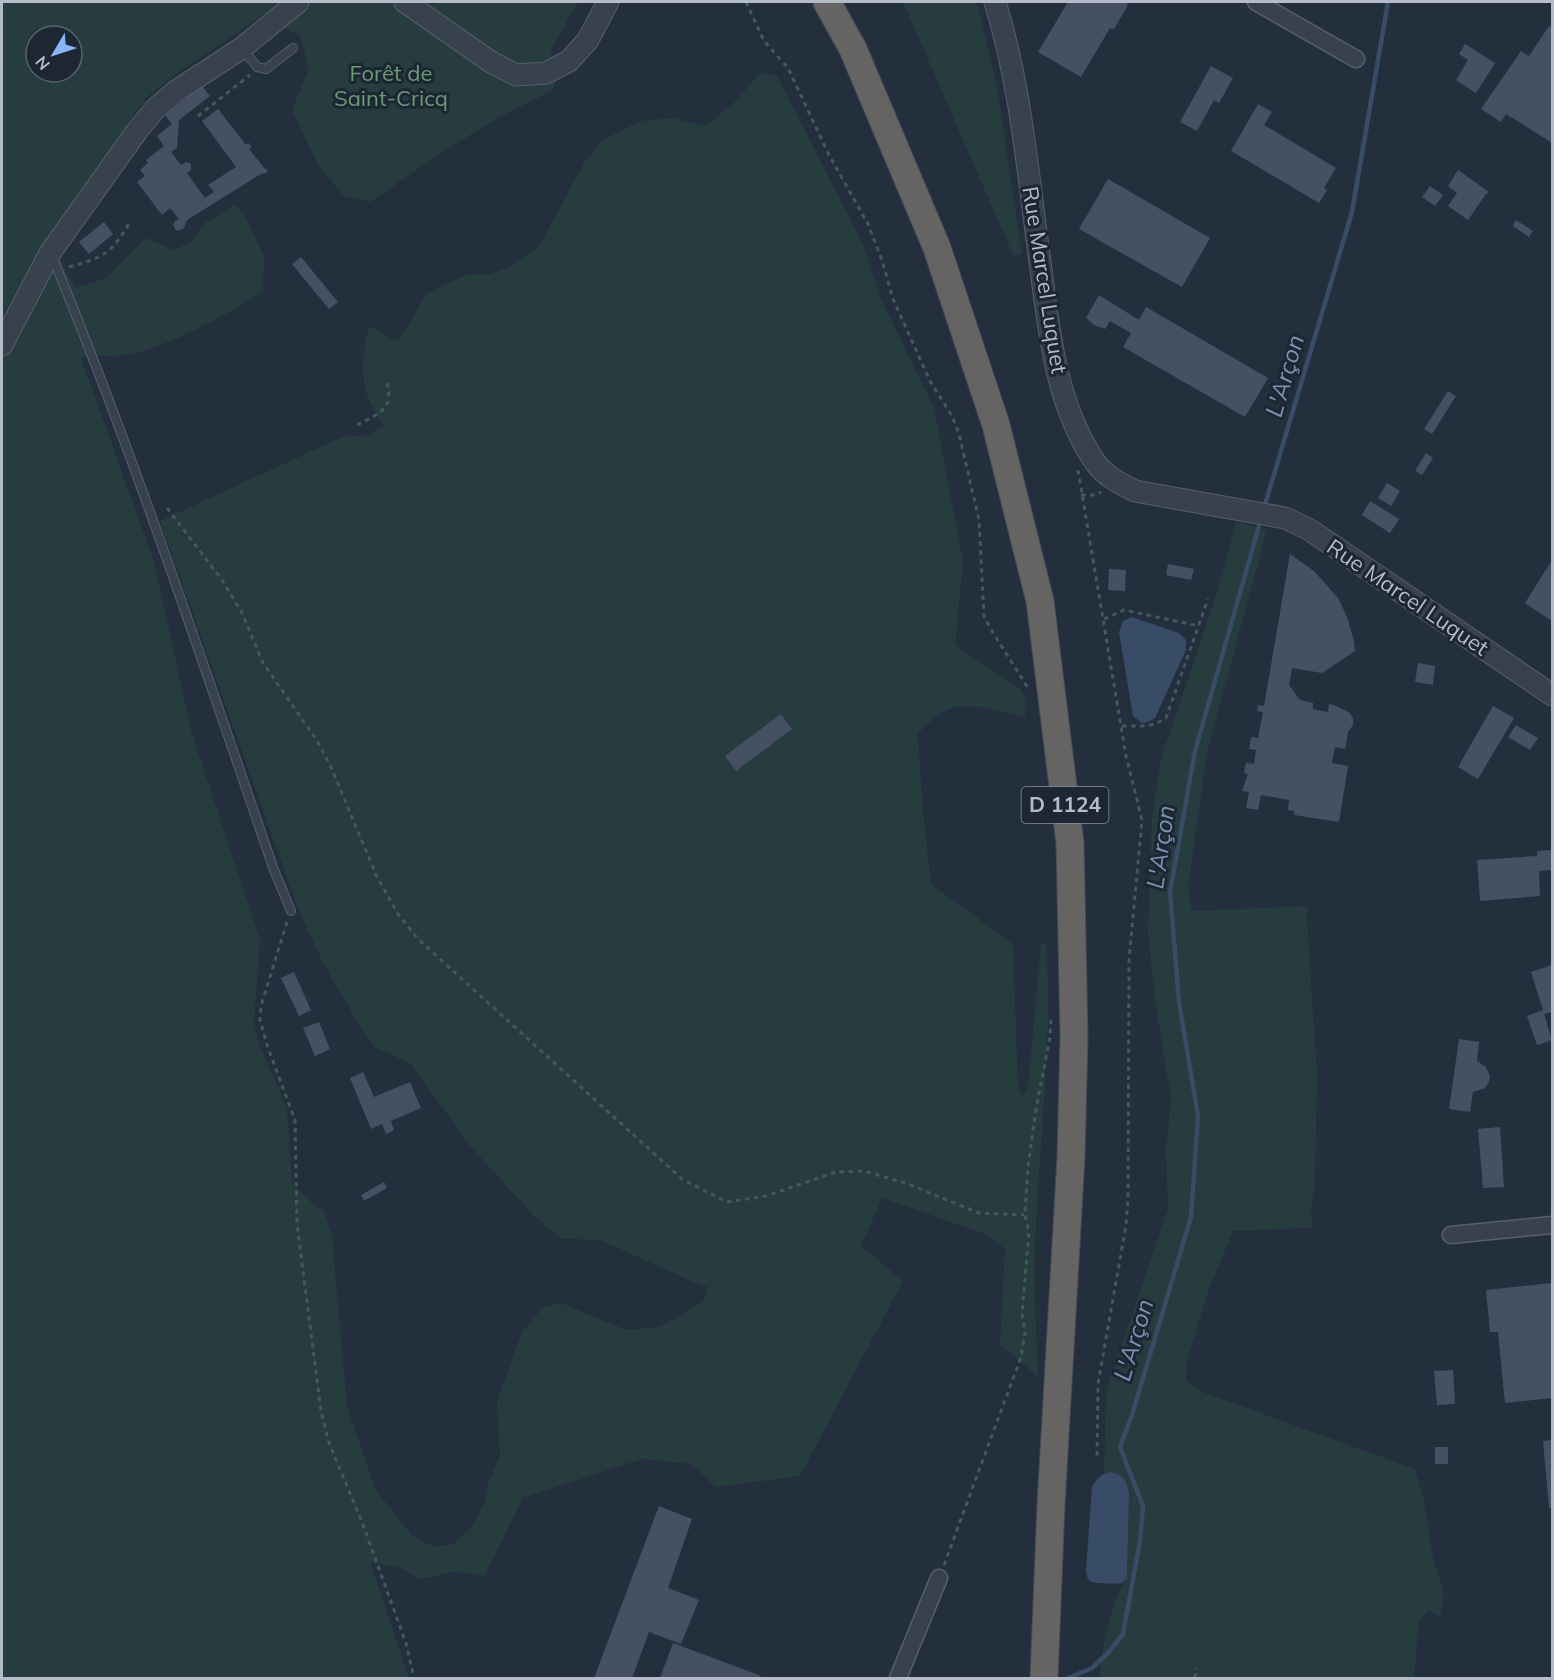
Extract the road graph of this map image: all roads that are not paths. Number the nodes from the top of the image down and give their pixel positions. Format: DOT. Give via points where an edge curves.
graph roads {
  1 [pos="298,2"];
  2 [pos="405,2"];
  3 [pos="608,2"];
  4 [pos="827,2"];
  5 [pos="995,2"];
  6 [pos="1256,2"];
  7 [pos="242,48"];
  8 [pos="293,48"];
  9 [pos="1356,59"];
  10 [pos="54,261"];
  11 [pos="2,345"];
  12 [pos="1552,695"];
  13 [pos="291,911"];
  14 [pos="1552,1225"];
  15 [pos="1451,1235"];
  16 [pos="939,1578"];
  17 [pos="898,1678"];
  18 [pos="1044,1678"];
  1 -- 7 [label="street"];
  2 -- 3 [label="street" via="516,75 546,73 569,61 588,40"];
  4 -- 18 [label="highway, D 1124" via="853,50 937,248 996,425 1040,601 1070,843 1074,1036"];
  5 -- 12 [label="street, Rue Marcel Luquet" via="1021,120 1052,352 1066,402 1096,463 1112,480 1135,490 1285,518 1310,530"];
  6 -- 9 [label="street"];
  7 -- 8 [label="lane" via="257,67 266,69"];
  7 -- 10 [label="street" via="155,109"];
  10 -- 11 [label="street"];
  10 -- 13 [label="lane" via="98,367"];
  14 -- 15 [label="street"];
  16 -- 17 [label="street"];
}
